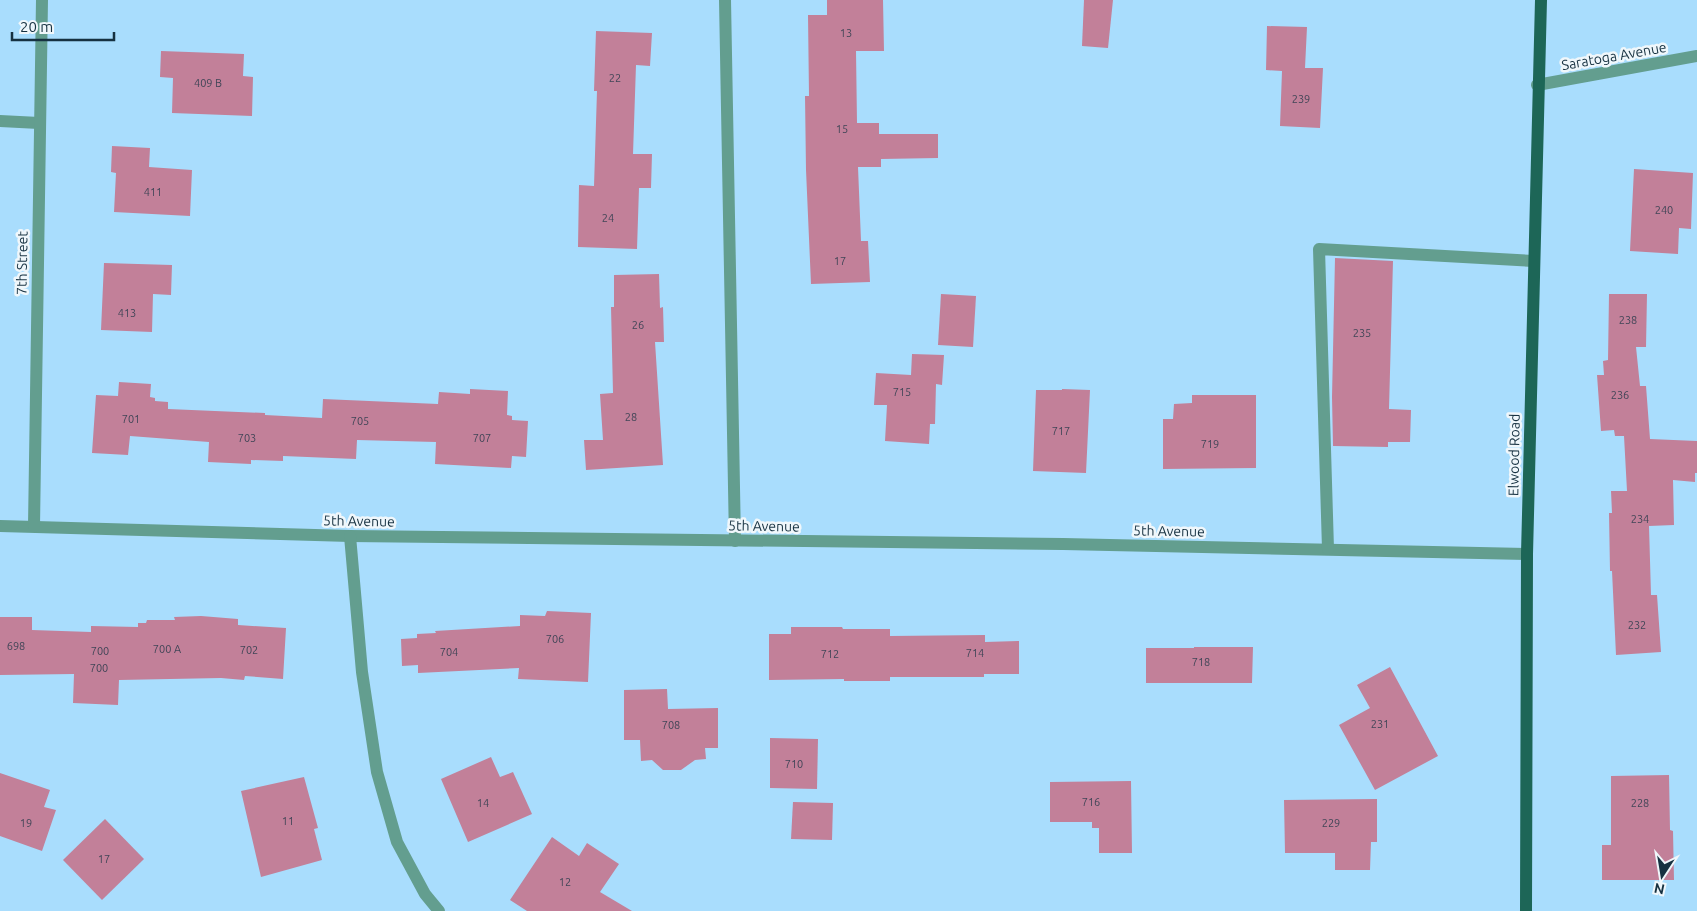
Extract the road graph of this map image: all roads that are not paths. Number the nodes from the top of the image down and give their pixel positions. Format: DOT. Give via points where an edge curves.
graph roads {
  1 [pos="42,0"];
  2 [pos="725,0"];
  3 [pos="1541,0"];
  4 [pos="1697,56"];
  5 [pos="1537,85"];
  6 [pos="0,121"];
  7 [pos="39,123"];
  8 [pos="1534,261"];
  9 [pos="0,526"];
  10 [pos="34,526"];
  11 [pos="350,536"];
  12 [pos="735,541"];
  13 [pos="1328,549"];
  14 [pos="1528,554"];
  15 [pos="439,911"];
  16 [pos="1526,911"];
  1 -- 7 [label="street, 7th Street"];
  2 -- 12 [label="street"];
  3 -- 5 [label="main road, Elwood Road"];
  4 -- 5 [label="street, Saratoga Avenue"];
  5 -- 8 [label="main road, Elwood Road"];
  6 -- 7 [label="street"];
  7 -- 10 [label="street, 7th Street"];
  8 -- 13 [label="street" via="1319,249"];
  8 -- 14 [label="main road, Elwood Road"];
  9 -- 10 [label="street, 5th Avenue"];
  10 -- 11 [label="street, 5th Avenue"];
  11 -- 12 [label="street, 5th Avenue"];
  11 -- 15 [label="street" via="362,672 377,772 397,842 425,894"];
  12 -- 13 [label="street, 5th Avenue"];
  13 -- 14 [label="street, 5th Avenue"];
  14 -- 16 [label="main road, Elwood Road"];
}
